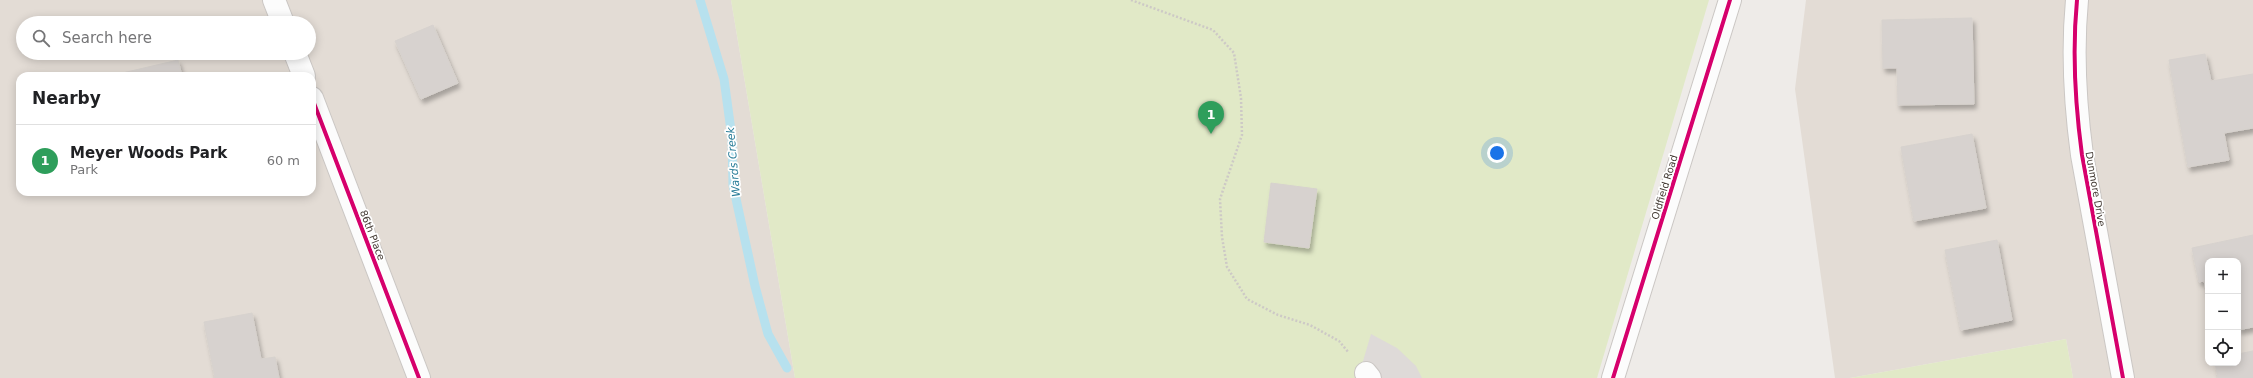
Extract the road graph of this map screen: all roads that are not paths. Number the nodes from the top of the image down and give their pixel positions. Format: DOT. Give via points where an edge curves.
graph roads {
  1 [pos="274,0"];
  2 [pos="1730,0"];
  3 [pos="2077,0"];
  4 [pos="280,16"];
  5 [pos="298,60"];
  6 [pos="302,72"];
  7 [pos="316,108"];
  8 [pos="419,378"];
  9 [pos="1613,378"];
  10 [pos="2124,378"];
  1 -- 4 [label="street"];
  2 -- 9 [label="street, Oldfield Road"];
  3 -- 10 [label="street, Dunmore Drive" via="2074,74 2077,120"];
  5 -- 6 [label="street"];
  7 -- 8 [label="street, 86th Place"];
}
